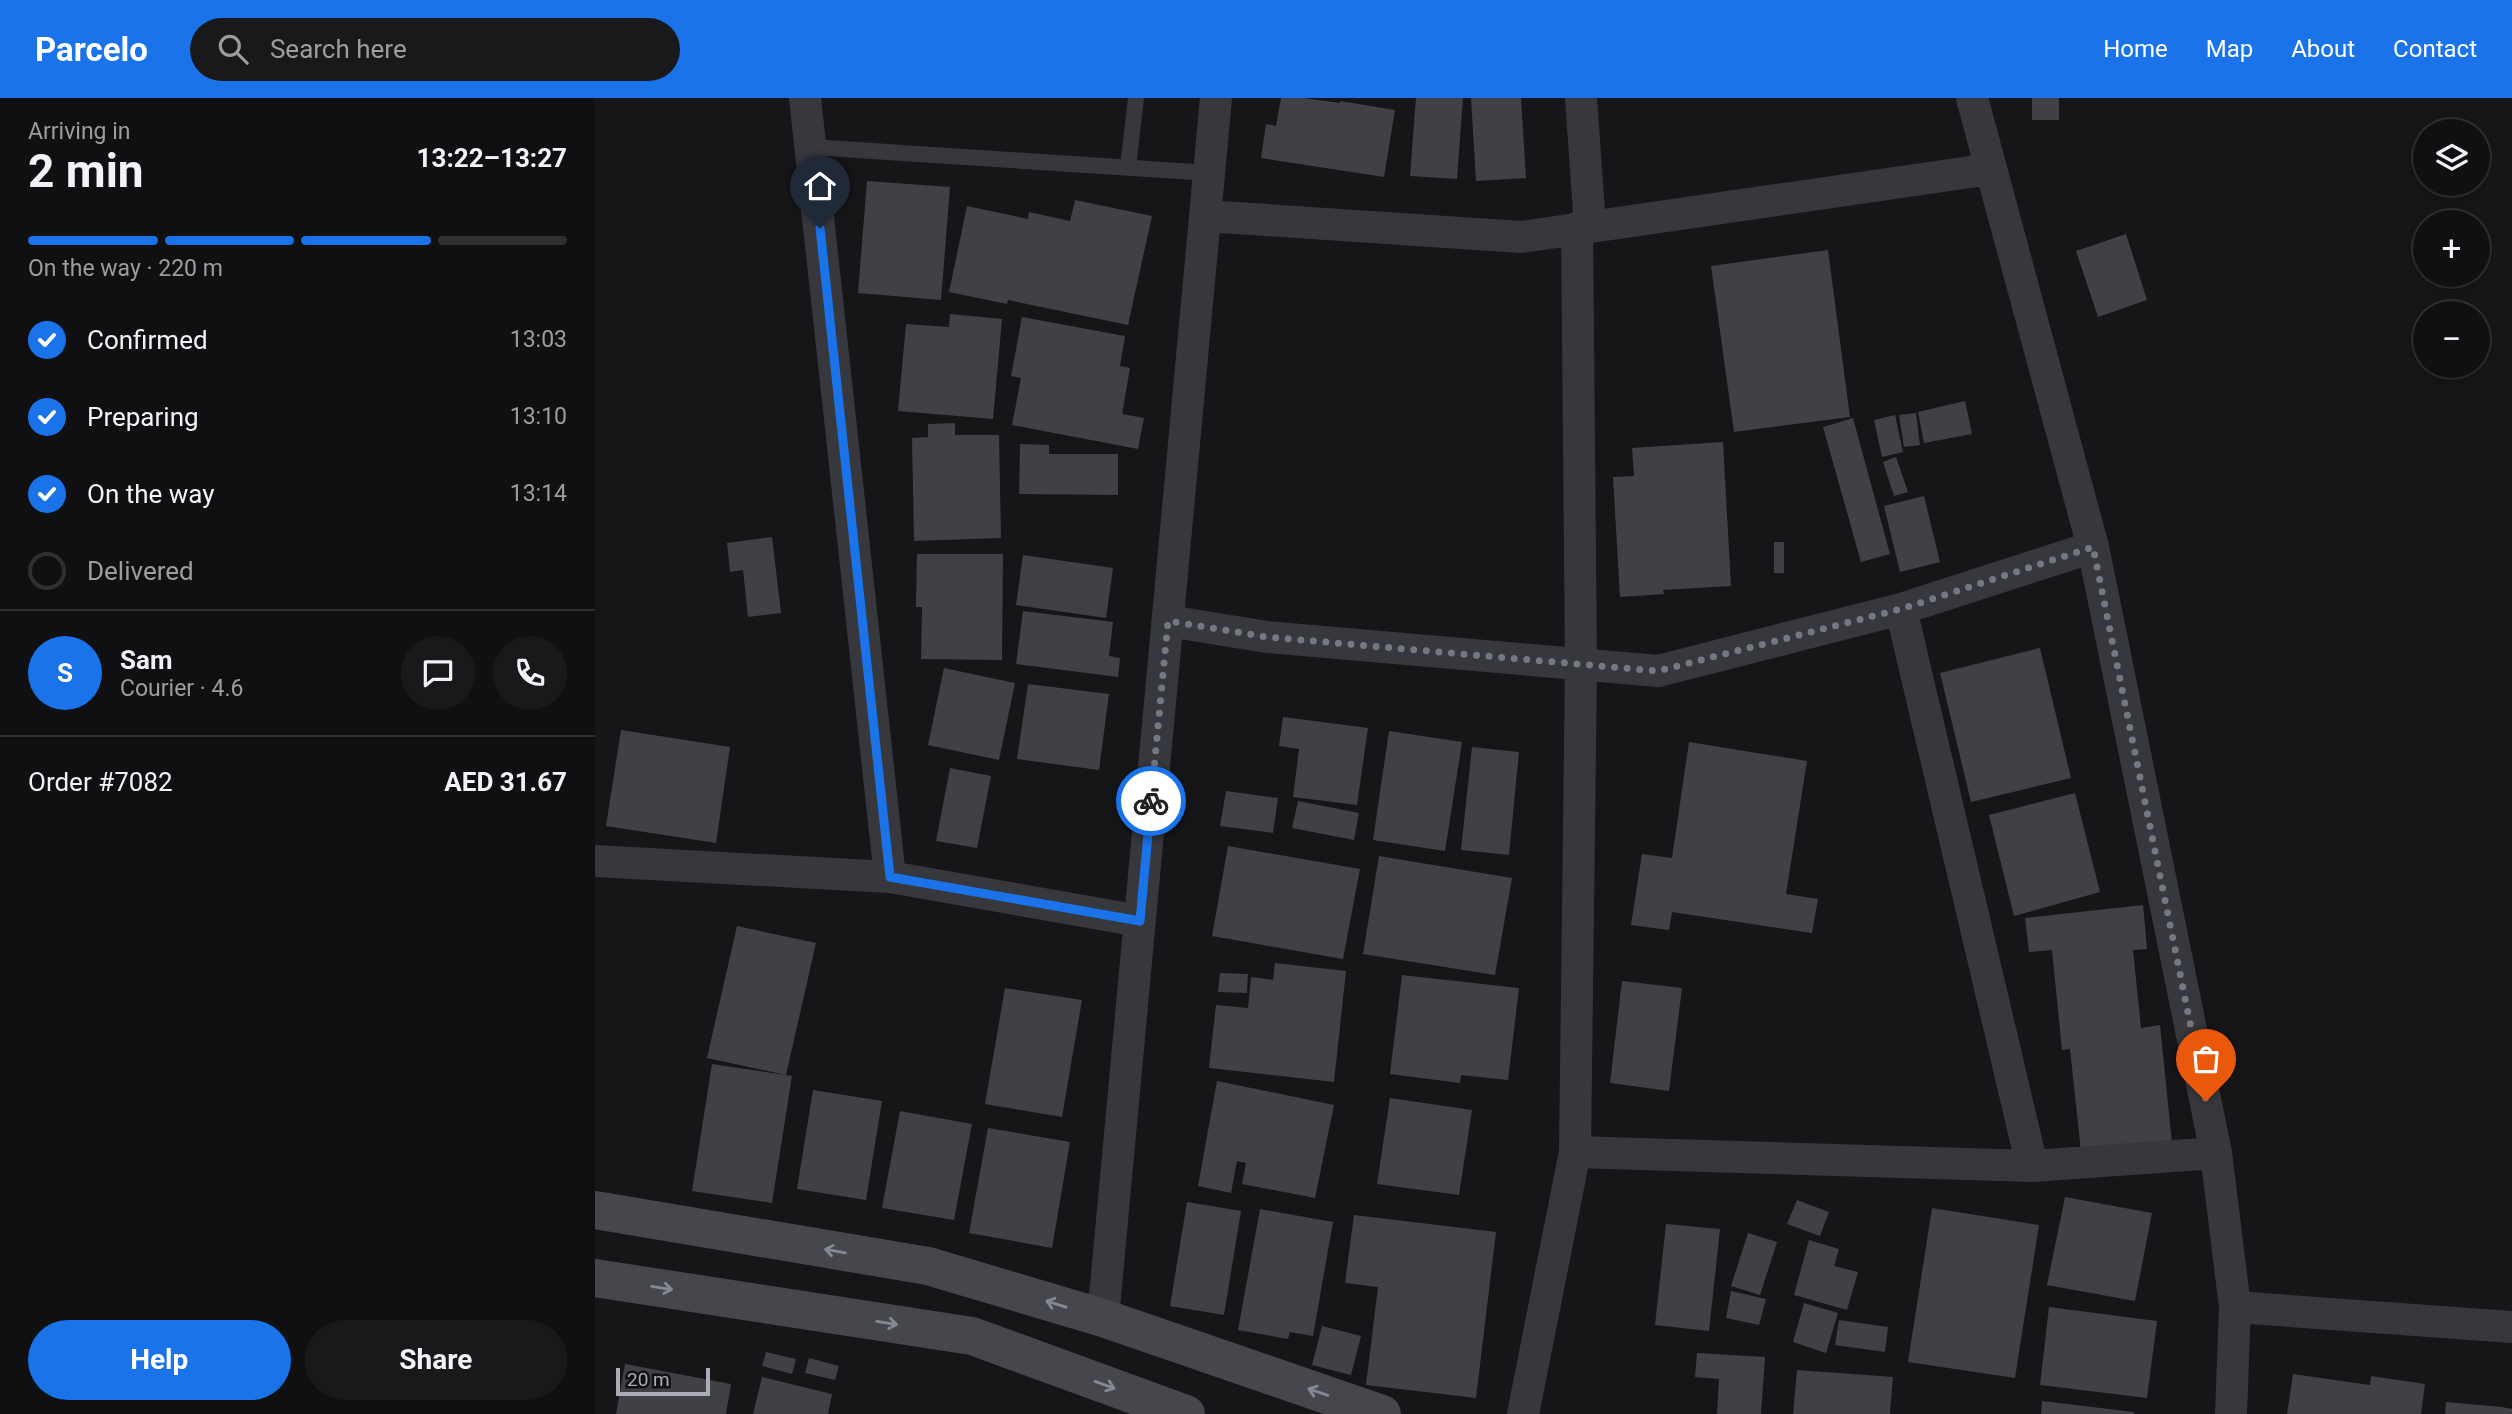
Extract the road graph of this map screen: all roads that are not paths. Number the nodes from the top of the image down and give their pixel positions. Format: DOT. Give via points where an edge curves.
graph roads {
  1 [pos="805,98"];
  2 [pos="1136,98"];
  3 [pos="1216,98"];
  4 [pos="1581,98"];
  5 [pos="1972,98"];
  6 [pos="811,147"];
  7 [pos="1128,167"];
  8 [pos="1991,169"];
  9 [pos="1210,173"];
  10 [pos="1206,216"];
  11 [pos="1584,228"];
  12 [pos="2093,547"];
  13 [pos="1901,609"];
  14 [pos="1168,621"];
  15 [pos="1581,664"];
  16 [pos="595,860"];
  17 [pos="890,877"];
  18 [pos="1140,921"];
  19 [pos="1576,1152"];
  20 [pos="2217,1153"];
  21 [pos="2032,1166"];
  22 [pos="595,1210"];
  23 [pos="595,1278"];
  24 [pos="2235,1307"];
  25 [pos="1103,1318"];
  26 [pos="2512,1327"];
  27 [pos="1186,1414"];
  28 [pos="1382,1414"];
  29 [pos="1524,1414"];
  30 [pos="2231,1414"];
  1 -- 6 [label="street"];
  2 -- 7 [label="lane"];
  3 -- 9 [label="street"];
  4 -- 11 [label="street"];
  5 -- 8 [label="street"];
  6 -- 7 [label="lane"];
  6 -- 17 [label="street"];
  7 -- 9 [label="lane"];
  8 -- 11 [label="street"];
  8 -- 12 [label="street"];
  9 -- 10 [label="street"];
  10 -- 11 [label="street" via="1521,237"];
  10 -- 14 [label="street"];
  11 -- 15 [label="street"];
  12 -- 13 [label="street"];
  12 -- 20 [label="street"];
  13 -- 15 [label="street" via="1658,671"];
  13 -- 21 [label="street"];
  14 -- 15 [label="street" via="1267,637"];
  14 -- 18 [label="street"];
  15 -- 19 [label="street"];
  16 -- 17 [label="street"];
  17 -- 18 [label="street"];
  18 -- 25 [label="street"];
  19 -- 21 [label="street"];
  19 -- 29 [label="street"];
  20 -- 21 [label="street"];
  20 -- 24 [label="street"];
  25 -- 22 [label="street, one-way" via="928,1266"];
  23 -- 27 [label="street, one-way" via="972,1336"];
  24 -- 26 [label="street"];
  24 -- 30 [label="street"];
  28 -- 25 [label="street, one-way"];
}
